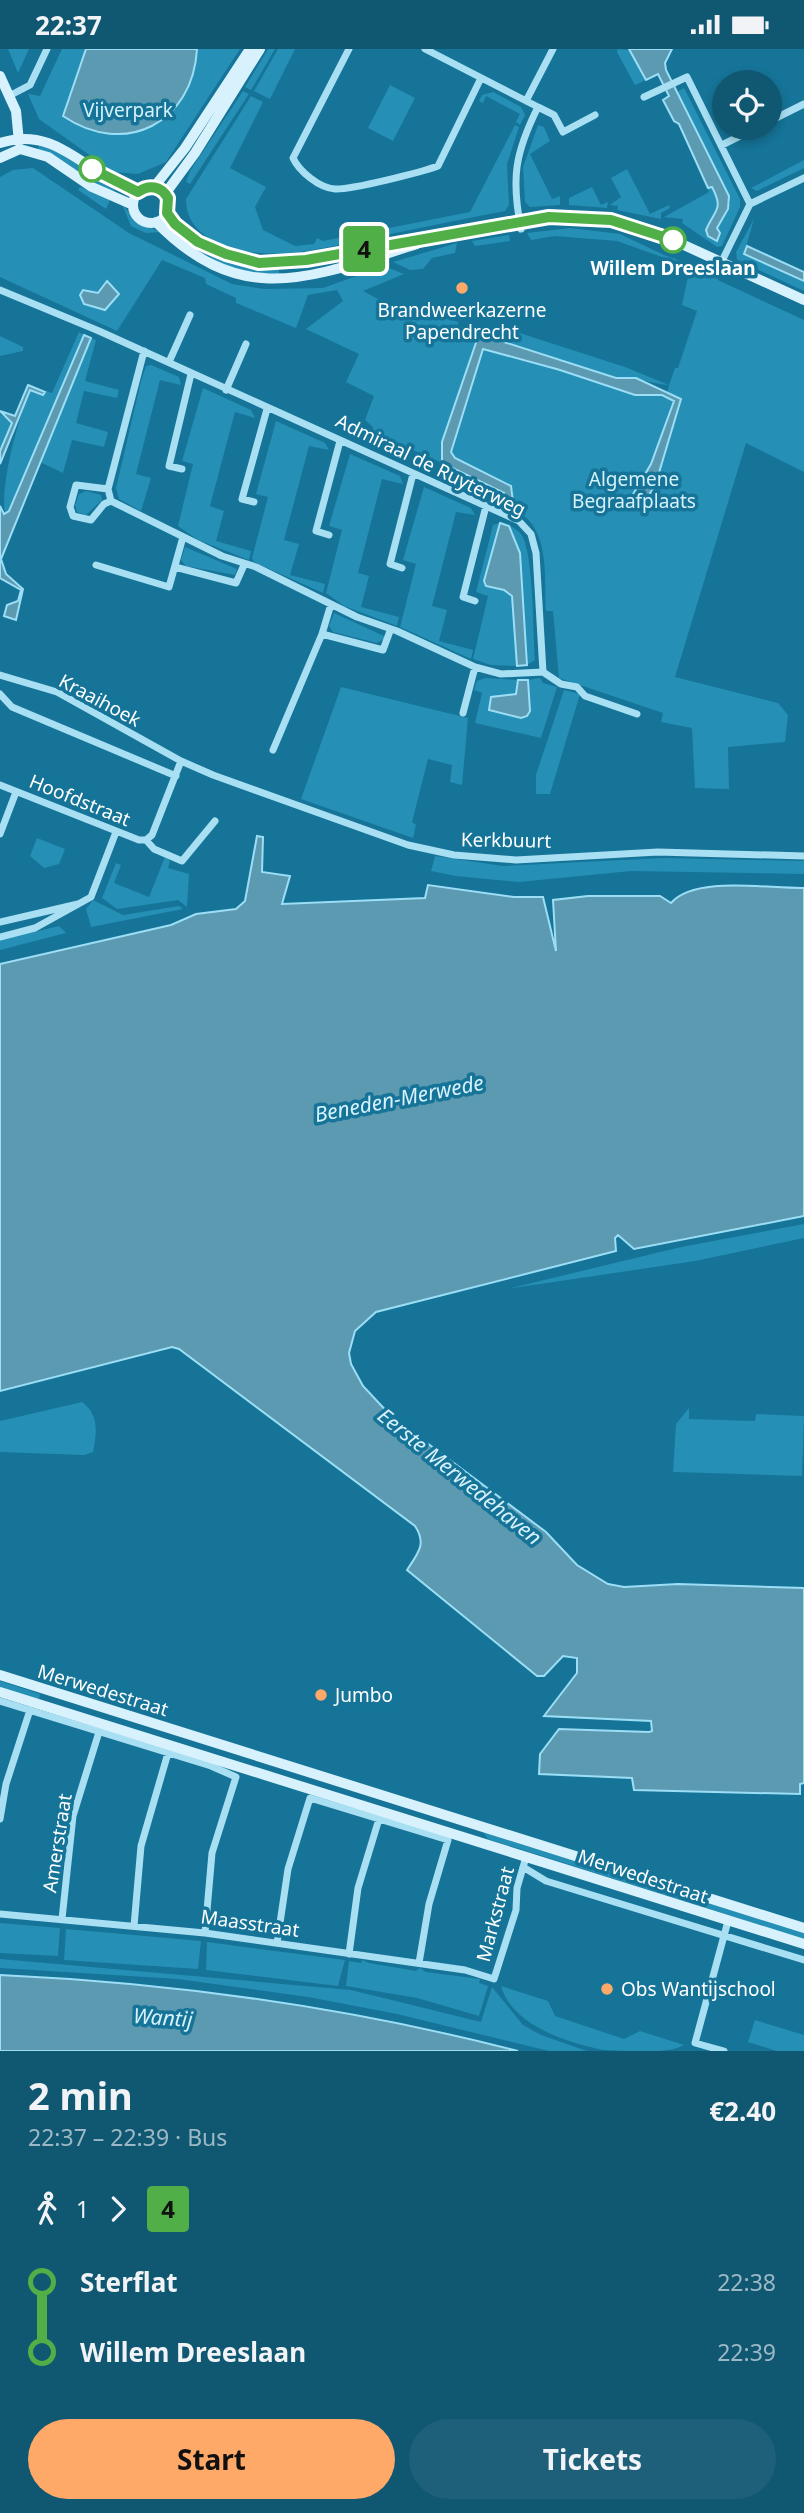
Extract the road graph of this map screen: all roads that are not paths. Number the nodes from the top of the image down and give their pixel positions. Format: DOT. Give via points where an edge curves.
graph roads {
  1 [pos="47,49"];
  2 [pos="250,49"];
  3 [pos="260,49"];
  4 [pos="349,49"];
  5 [pos="425,49"];
  6 [pos="553,49"];
  7 [pos="0,76"];
  8 [pos="481,78"];
  9 [pos="9,96"];
  10 [pos="644,97"];
  11 [pos="526,101"];
  12 [pos="804,104"];
  13 [pos="538,107"];
  14 [pos="595,115"];
  15 [pos="782,115"];
  16 [pos="732,140"];
  17 [pos="0,143"];
  18 [pos="19,143"];
  19 [pos="722,145"];
  20 [pos="0,158"];
  21 [pos="804,178"];
  22 [pos="154,187"];
  23 [pos="138,192"];
  24 [pos="165,194"];
  25 [pos="750,204"];
  26 [pos="133,205"];
  27 [pos="167,213"];
  28 [pos="156,222"];
  29 [pos="520,224"];
  30 [pos="436,236"];
  31 [pos="722,261"];
  32 [pos="0,290"];
  33 [pos="804,300"];
  34 [pos="190,315"];
  35 [pos="246,344"];
  36 [pos="144,351"];
  37 [pos="169,362"];
  38 [pos="191,374"];
  39 [pos="226,390"];
  40 [pos="267,409"];
  41 [pos="340,441"];
  42 [pos="183,469"];
  43 [pos="413,474"];
  44 [pos="108,489"];
  45 [pos="111,501"];
  46 [pos="254,502"];
  47 [pos="486,506"];
  48 [pos="329,535"];
  49 [pos="183,537"];
  50 [pos="96,565"];
  51 [pos="244,565"];
  52 [pos="175,567"];
  53 [pos="402,568"];
  54 [pos="475,601"];
  55 [pos="331,604"];
  56 [pos="390,631"];
  57 [pos="322,634"];
  58 [pos="475,667"];
  59 [pos="543,672"];
  60 [pos="0,675"];
  61 [pos="0,694"];
  62 [pos="463,713"];
  63 [pos="637,714"];
  64 [pos="273,750"];
  65 [pos="181,761"];
  66 [pos="176,776"];
  67 [pos="0,785"];
  68 [pos="16,792"];
  69 [pos="215,821"];
  70 [pos="116,832"];
  71 [pos="0,834"];
  72 [pos="146,840"];
  73 [pos="804,856"];
  74 [pos="82,904"];
  75 [pos="0,922"];
  76 [pos="0,937"];
  77 [pos="0,1675"];
  78 [pos="0,1692"];
  79 [pos="52,1693"];
  80 [pos="0,1700"];
  81 [pos="47,1707"];
  82 [pos="30,1710"];
  83 [pos="99,1732"];
  84 [pos="168,1753"];
  85 [pos="275,1761"];
  86 [pos="226,1762"];
  87 [pos="211,1766"];
  88 [pos="270,1775"];
  89 [pos="345,1803"];
  90 [pos="0,1819"];
  91 [pos="379,1819"];
  92 [pos="478,1825"];
  93 [pos="467,1837"];
  94 [pos="448,1840"];
  95 [pos="525,1862"];
  96 [pos="0,1915"];
  97 [pos="62,1919"];
  98 [pos="728,1921"];
  99 [pos="134,1926"];
  100 [pos="804,1928"];
  101 [pos="205,1933"];
  102 [pos="725,1934"];
  103 [pos="277,1943"];
  104 [pos="804,1944"];
  105 [pos="349,1954"];
  106 [pos="804,1960"];
  107 [pos="419,1963"];
  108 [pos="494,1979"];
  109 [pos="724,2051"];
  1 -- 9 [label="street" via="30,85"];
  2 -- 22 [label="street"];
  3 -- 24 [label="street"];
  4 -- 8 [label="street" via="293,158 299,171 334,189 438,166"];
  5 -- 8 [label="street"];
  6 -- 11 [label="street"];
  7 -- 9 [label="street"];
  8 -- 11 [label="street"];
  9 -- 18 [label="street" via="19,123"];
  10 -- 19 [label="street" via="687,77"];
  11 -- 13 [label="street"];
  12 -- 15 [label="street"];
  13 -- 14 [label="street" via="554,115 563,132"];
  13 -- 29 [label="street" via="516,160 514,187"];
  16 -- 19 [label="street"];
  17 -- 18 [label="street"];
  18 -- 20 [label="street"];
  18 -- 23 [label="street" via="36,137 52,143 108,180"];
  18 -- 26 [label="street" via="92,187"];
  19 -- 25 [label="street"];
  21 -- 25 [label="street"];
  22 -- 23 [label="street"];
  22 -- 24 [label="street"];
  23 -- 26 [label="street"];
  24 -- 27 [label="street"];
  25 -- 31 [label="street"];
  26 -- 28 [label="street" via="140,219"];
  27 -- 28 [label="street"];
  27 -- 30 [label="street" via="198,242 259,263 306,260"];
  28 -- 30 [label="street" via="199,259 225,271 270,279 307,276"];
  29 -- 30 [label="street"];
  29 -- 31 [label="street" via="569,216 611,220 662,235"];
  31 -- 33 [label="street"];
  32 -- 36 [label="street, Admiraal de Ruyterweg"];
  34 -- 37 [label="street"];
  35 -- 39 [label="street"];
  36 -- 37 [label="street, Admiraal de Ruyterweg"];
  36 -- 44 [label="street"];
  37 -- 38 [label="street, Admiraal de Ruyterweg"];
  38 -- 39 [label="street, Admiraal de Ruyterweg"];
  38 -- 42 [label="street" via="169,466"];
  39 -- 40 [label="street, Admiraal de Ruyterweg"];
  40 -- 41 [label="street, Admiraal de Ruyterweg"];
  40 -- 46 [label="street" via="242,499"];
  41 -- 43 [label="street, Admiraal de Ruyterweg"];
  41 -- 48 [label="street" via="316,531"];
  43 -- 47 [label="street, Admiraal de Ruyterweg"];
  43 -- 53 [label="street" via="390,564"];
  44 -- 45 [label="street"];
  44 -- 45 [label="street" via="76,485 70,507 73,516 91,520"];
  45 -- 49 [label="street"];
  47 -- 54 [label="street" via="463,597"];
  47 -- 59 [label="street, Admiraal de Ruyterweg" via="519,521 531,534"];
  49 -- 51 [label="street"];
  49 -- 52 [label="street"];
  50 -- 52 [label="street" via="169,587"];
  51 -- 52 [label="street" via="236,583"];
  51 -- 55 [label="street"];
  55 -- 56 [label="street"];
  55 -- 57 [label="street"];
  56 -- 57 [label="street" via="383,650"];
  56 -- 58 [label="street"];
  57 -- 64 [label="street"];
  58 -- 59 [label="street" via="501,674"];
  58 -- 62 [label="street"];
  59 -- 63 [label="street" via="561,684 577,687 585,696"];
  60 -- 65 [label="street, Kraaihoek" via="57,692"];
  61 -- 66 [label="street" via="12,707"];
  65 -- 66 [label="street, Hoofdstraat"];
  65 -- 73 [label="street, Kerkbuurt" via="369,832 454,855 516,860 658,852"];
  66 -- 72 [label="street, Hoofdstraat"];
  67 -- 68 [label="street, Hoofdstraat"];
  68 -- 70 [label="street, Hoofdstraat"];
  68 -- 71 [label="street"];
  69 -- 72 [label="street" via="181,861 154,849"];
  70 -- 72 [label="street, Hoofdstraat"];
  70 -- 74 [label="street" via="91,897"];
  74 -- 75 [label="street"];
  74 -- 76 [label="street" via="35,928"];
  77 -- 79 [label="street, Merwedestraat"];
  78 -- 81 [label="street, Merwedestraat"];
  79 -- 81 [label="street"];
  79 -- 85 [label="street, Merwedestraat"];
  80 -- 82 [label="street"];
  81 -- 86 [label="street, Merwedestraat"];
  82 -- 83 [label="street"];
  82 -- 90 [label="street" via="6,1784"];
  83 -- 84 [label="street"];
  83 -- 97 [label="street, Amerstraat" via="73,1816"];
  84 -- 87 [label="street"];
  84 -- 99 [label="street" via="141,1846"];
  85 -- 88 [label="street"];
  85 -- 92 [label="street, Merwedestraat"];
  86 -- 87 [label="street"];
  86 -- 88 [label="street, Merwedestraat"];
  87 -- 101 [label="street" via="236,1777 212,1853"];
  88 -- 89 [label="street, Merwedestraat"];
  89 -- 91 [label="street, Merwedestraat"];
  89 -- 93 [label="street, Merwedestraat"];
  89 -- 103 [label="street, Merwedestraat" via="310,1798 288,1870"];
  91 -- 94 [label="street, Merwedestraat"];
  91 -- 105 [label="street" via="358,1888"];
  92 -- 93 [label="street"];
  92 -- 100 [label="street, Merwedestraat"];
  93 -- 94 [label="street"];
  93 -- 95 [label="street, Merwedestraat"];
  94 -- 107 [label="street" via="429,1904"];
  95 -- 98 [label="street, Merwedestraat"];
  95 -- 102 [label="street" via="546,1881"];
  95 -- 108 [label="street, Markstraat" via="516,1910"];
  96 -- 97 [label="street, Maasstraat"];
  97 -- 99 [label="street, Maasstraat"];
  98 -- 102 [label="street"];
  98 -- 104 [label="street, Merwedestraat"];
  99 -- 101 [label="street, Maasstraat"];
  101 -- 103 [label="street, Maasstraat"];
  102 -- 106 [label="street"];
  102 -- 109 [label="street" via="695,2043"];
  103 -- 105 [label="street, Maasstraat"];
  105 -- 107 [label="street, Maasstraat"];
  107 -- 108 [label="street, Maasstraat"];
}
